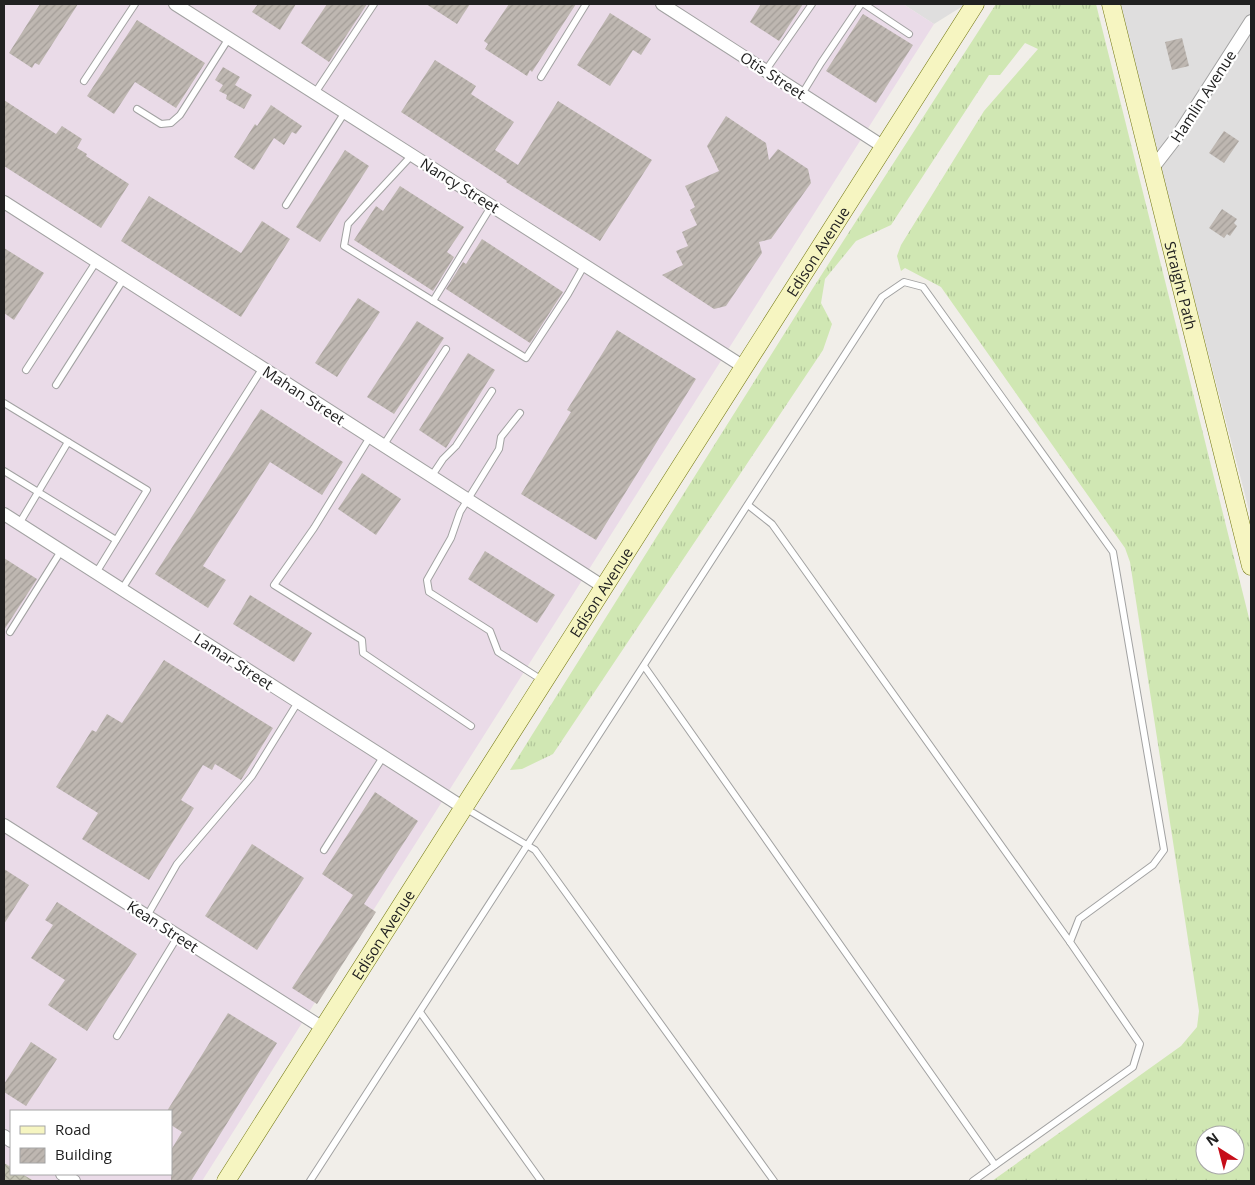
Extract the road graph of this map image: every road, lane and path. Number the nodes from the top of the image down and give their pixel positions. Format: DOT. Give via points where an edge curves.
graph roads {
  1 [pos="135,4"];
  2 [pos="176,4"];
  3 [pos="374,4"];
  4 [pos="586,4"];
  5 [pos="664,4"];
  6 [pos="812,4"];
  7 [pos="862,4"];
  8 [pos="975,4"];
  9 [pos="1111,4"];
  10 [pos="1251,21"];
  11 [pos="909,34"];
  12 [pos="229,38"];
  13 [pos="766,70"];
  14 [pos="541,77"];
  15 [pos="84,81"];
  16 [pos="315,93"];
  17 [pos="802,94"];
  18 [pos="137,109"];
  19 [pos="345,112"];
  20 [pos="884,147"];
  21 [pos="412,155"];
  22 [pos="1152,169"];
  23 [pos="4,202"];
  24 [pos="286,205"];
  25 [pos="492,205"];
  26 [pos="96,262"];
  27 [pos="585,264"];
  28 [pos="123,280"];
  29 [pos="433,301"];
  30 [pos="446,349"];
  31 [pos="744,367"];
  32 [pos="262,368"];
  33 [pos="26,370"];
  34 [pos="56,385"];
  35 [pos="492,390"];
  36 [pos="4,403"];
  37 [pos="520,413"];
  38 [pos="370,437"];
  39 [pos="68,442"];
  40 [pos="383,446"];
  41 [pos="4,471"];
  42 [pos="431,477"];
  43 [pos="38,492"];
  44 [pos="468,499"];
  45 [pos="748,505"];
  46 [pos="4,514"];
  47 [pos="19,524"];
  48 [pos="116,540"];
  49 [pos="61,551"];
  50 [pos="1251,566"];
  51 [pos="96,573"];
  52 [pos="604,587"];
  53 [pos="122,589"];
  54 [pos="10,632"];
  55 [pos="644,666"];
  56 [pos="544,682"];
  57 [pos="298,702"];
  58 [pos="471,726"];
  59 [pos="383,756"];
  60 [pos="464,808"];
  61 [pos="4,825"];
  62 [pos="528,846"];
  63 [pos="324,850"];
  64 [pos="148,916"];
  65 [pos="178,936"];
  66 [pos="1070,942"];
  67 [pos="420,1012"];
  68 [pos="323,1028"];
  69 [pos="117,1036"];
  70 [pos="995,1165"];
  71 [pos="226,1181"];
  72 [pos="311,1181"];
  73 [pos="541,1181"];
  74 [pos="774,1181"];
  75 [pos="973,1181"];
  1 -- 15 [label="lane"];
  2 -- 12 [label="street, Nancy Street"];
  3 -- 16 [label="lane"];
  4 -- 14 [label="lane"];
  5 -- 13 [label="street, Otis Street"];
  6 -- 13 [label="lane"];
  7 -- 11 [label="lane"];
  7 -- 17 [label="lane"];
  8 -- 20 [label="street, Edison Avenue"];
  9 -- 22 [label="street, Straight Path"];
  10 -- 22 [label="street, Hamlin Avenue" via="1176,138"];
  12 -- 16 [label="street, Nancy Street"];
  12 -- 18 [label="lane" via="180,115 171,123 161,124"];
  13 -- 17 [label="street, Otis Street"];
  16 -- 19 [label="street, Nancy Street"];
  17 -- 20 [label="street, Otis Street"];
  19 -- 21 [label="street, Nancy Street"];
  19 -- 24 [label="lane"];
  20 -- 31 [label="street, Edison Avenue"];
  21 -- 25 [label="street, Nancy Street"];
  21 -- 29 [label="lane" via="348,224 344,246"];
  22 -- 50 [label="street, Straight Path"];
  23 -- 26 [label="street, Mahan Street"];
  25 -- 27 [label="street, Nancy Street"];
  25 -- 29 [label="lane"];
  26 -- 28 [label="street, Mahan Street"];
  26 -- 33 [label="lane"];
  27 -- 29 [label="lane" via="526,358"];
  27 -- 31 [label="street, Nancy Street"];
  28 -- 32 [label="street, Mahan Street"];
  28 -- 34 [label="lane"];
  30 -- 40 [label="lane"];
  31 -- 52 [label="street, Edison Avenue"];
  32 -- 38 [label="street, Mahan Street"];
  32 -- 53 [label="lane"];
  35 -- 42 [label="lane" via="456,446"];
  36 -- 39 [label="lane"];
  37 -- 44 [label="lane" via="501,437 499,449"];
  38 -- 40 [label="street, Mahan Street"];
  38 -- 58 [label="lane" via="314,528 274,585 362,640 363,653"];
  39 -- 43 [label="lane"];
  39 -- 48 [label="lane" via="147,490"];
  40 -- 42 [label="street, Mahan Street"];
  41 -- 43 [label="lane"];
  42 -- 44 [label="street, Mahan Street"];
  43 -- 47 [label="lane"];
  43 -- 48 [label="lane"];
  44 -- 52 [label="street, Mahan Street"];
  44 -- 56 [label="lane" via="427,580 429,592 490,631 498,652"];
  45 -- 55 [label="lane"];
  45 -- 66 [label="lane" via="772,524"];
  45 -- 66 [label="lane" via="882,297 904,282 923,288 1113,552 1164,850 1153,865 1079,919"];
  46 -- 47 [label="street, Lamar Street"];
  47 -- 49 [label="street, Lamar Street"];
  48 -- 51 [label="lane"];
  49 -- 51 [label="street, Lamar Street"];
  49 -- 54 [label="lane"];
  51 -- 53 [label="street, Lamar Street"];
  52 -- 56 [label="street, Edison Avenue"];
  53 -- 57 [label="street, Lamar Street"];
  55 -- 62 [label="lane"];
  55 -- 70 [label="lane"];
  56 -- 60 [label="street, Edison Avenue"];
  57 -- 59 [label="street, Lamar Street"];
  57 -- 64 [label="lane" via="252,776 177,864"];
  59 -- 60 [label="street, Lamar Street"];
  59 -- 63 [label="lane"];
  60 -- 62 [label="lane"];
  60 -- 68 [label="street, Edison Avenue"];
  61 -- 64 [label="street, Kean Street"];
  62 -- 67 [label="lane"];
  62 -- 74 [label="lane" via="535,850"];
  64 -- 65 [label="street, Kean Street"];
  65 -- 68 [label="street, Kean Street"];
  65 -- 69 [label="lane"];
  66 -- 70 [label="lane" via="1140,1044 1133,1067"];
  67 -- 72 [label="lane"];
  67 -- 73 [label="lane"];
  68 -- 71 [label="street, Edison Avenue"];
  70 -- 75 [label="lane"];
}
